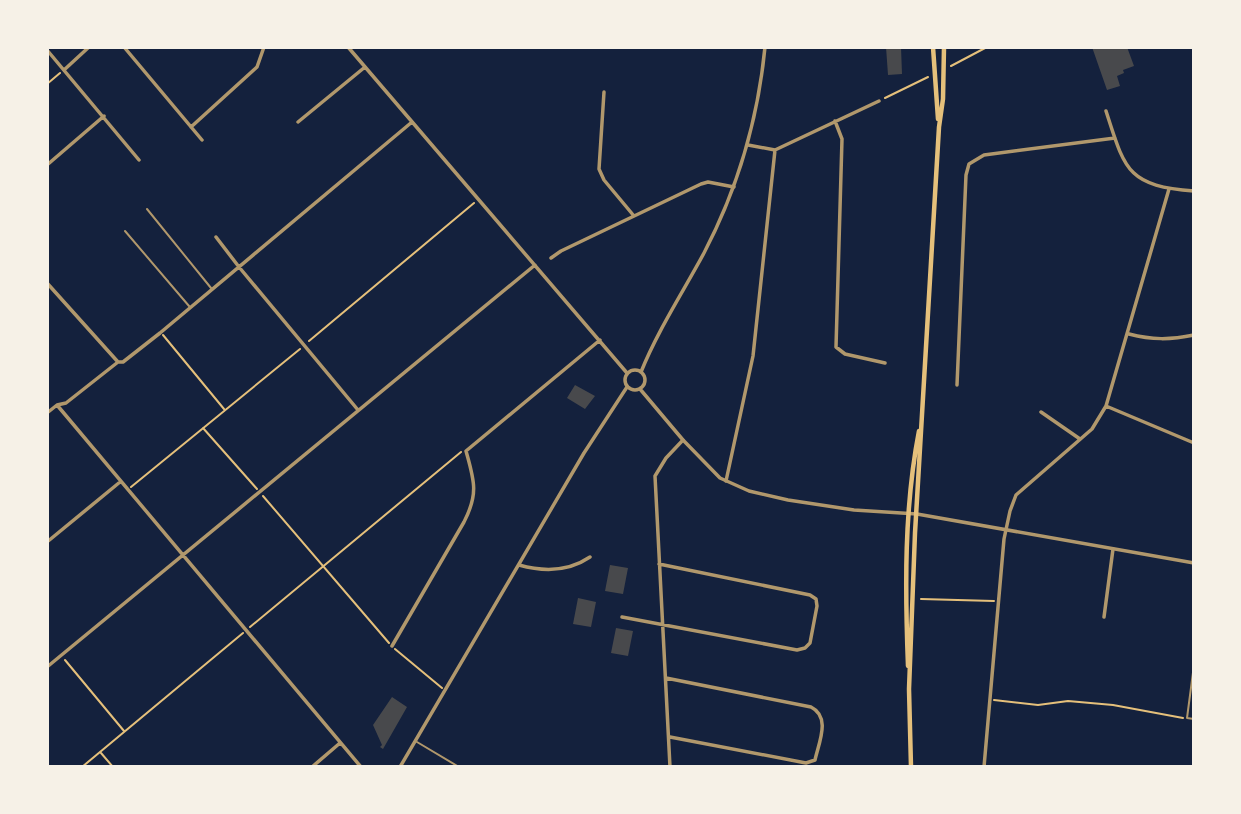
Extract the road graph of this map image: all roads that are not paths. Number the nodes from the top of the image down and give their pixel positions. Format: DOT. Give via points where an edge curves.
graph roads {
  1 [pos="89,47"];
  2 [pos="124,47"];
  3 [pos="264,47"];
  4 [pos="348,47"];
  5 [pos="765,47"];
  6 [pos="933,47"];
  7 [pos="944,47"];
  8 [pos="47,50"];
  9 [pos="365,67"];
  10 [pos="64,70"];
  11 [pos="604,92"];
  12 [pos="879,100"];
  13 [pos="1106,111"];
  14 [pos="104,116"];
  15 [pos="835,121"];
  16 [pos="298,122"];
  17 [pos="412,122"];
  18 [pos="191,127"];
  19 [pos="939,127"];
  20 [pos="1115,138"];
  21 [pos="202,140"];
  22 [pos="748,145"];
  23 [pos="775,150"];
  24 [pos="139,160"];
  25 [pos="47,165"];
  26 [pos="734,187"];
  27 [pos="1169,189"];
  28 [pos="1194,191"];
  29 [pos="147,209"];
  30 [pos="634,216"];
  31 [pos="125,230"];
  32 [pos="216,237"];
  33 [pos="551,258"];
  34 [pos="535,265"];
  35 [pos="239,267"];
  36 [pos="47,283"];
  37 [pos="212,289"];
  38 [pos="190,306"];
  39 [pos="1129,334"];
  40 [pos="1194,335"];
  41 [pos="600,340"];
  42 [pos="118,362"];
  43 [pos="885,363"];
  44 [pos="641,372"];
  45 [pos="627,373"];
  46 [pos="957,385"];
  47 [pos="627,387"];
  48 [pos="640,389"];
  49 [pos="57,405"];
  50 [pos="1106,406"];
  51 [pos="358,411"];
  52 [pos="1041,412"];
  53 [pos="47,413"];
  54 [pos="922,413"];
  55 [pos="1080,439"];
  56 [pos="683,440"];
  57 [pos="1194,443"];
  58 [pos="726,481"];
  59 [pos="120,482"];
  60 [pos="909,513"];
  61 [pos="917,514"];
  62 [pos="1006,530"];
  63 [pos="47,542"];
  64 [pos="1113,549"];
  65 [pos="184,555"];
  66 [pos="590,557"];
  67 [pos="1194,563"];
  68 [pos="659,564"];
  69 [pos="519,565"];
  70 [pos="622,617"];
  71 [pos="1104,617"];
  72 [pos="664,624"];
  73 [pos="392,646"];
  74 [pos="1194,665"];
  75 [pos="47,667"];
  76 [pos="666,678"];
  77 [pos="909,689"];
  78 [pos="1194,719"];
  79 [pos="670,737"];
  80 [pos="416,741"];
  81 [pos="340,743"];
  82 [pos="313,767"];
  83 [pos="361,767"];
  84 [pos="400,767"];
  85 [pos="458,767"];
  86 [pos="670,767"];
  87 [pos="911,767"];
  88 [pos="984,767"];
  1 -- 10 [label="street"];
  2 -- 18 [label="street"];
  3 -- 18 [label="street" via="257,67"];
  4 -- 9 [label="street"];
  5 -- 22 [label="street"];
  6 -- 19 [label="main road"];
  7 -- 19 [label="main road"];
  8 -- 10 [label="street"];
  9 -- 16 [label="street"];
  9 -- 17 [label="street"];
  10 -- 14 [label="street"];
  11 -- 30 [label="street" via="599,169"];
  12 -- 15 [label="street"];
  13 -- 20 [label="street"];
  14 -- 24 [label="street"];
  14 -- 25 [label="street"];
  15 -- 23 [label="street"];
  15 -- 43 [label="street" via="842,139 836,347 845,354"];
  17 -- 34 [label="street"];
  17 -- 35 [label="street"];
  18 -- 21 [label="street"];
  19 -- 54 [label="main road"];
  20 -- 27 [label="street" via="1122,160 1134,176"];
  20 -- 46 [label="street" via="984,155 970,164 965,175"];
  22 -- 23 [label="street"];
  22 -- 26 [label="street"];
  23 -- 58 [label="street" via="753,356"];
  26 -- 30 [label="street" via="701,184"];
  26 -- 44 [label="street"];
  27 -- 28 [label="street"];
  27 -- 39 [label="street"];
  29 -- 37 [label="lane"];
  30 -- 33 [label="street"];
  31 -- 38 [label="lane"];
  32 -- 35 [label="street"];
  34 -- 41 [label="street"];
  34 -- 51 [label="street"];
  35 -- 37 [label="street"];
  35 -- 51 [label="street"];
  36 -- 42 [label="street"];
  37 -- 38 [label="street"];
  38 -- 42 [label="street"];
  39 -- 40 [label="street" via="1169,340"];
  39 -- 50 [label="street"];
  41 -- 45 [label="street"];
  41 -- 73 [label="street" via="466,451 474,479 473,503"];
  42 -- 49 [label="street" via="66,403"];
  44 -- 45 [label="street"];
  44 -- 48 [label="street" via="645,380"];
  45 -- 47 [label="street"];
  47 -- 48 [label="street"];
  47 -- 69 [label="street"];
  48 -- 56 [label="street"];
  49 -- 53 [label="street"];
  49 -- 59 [label="street"];
  50 -- 55 [label="street"];
  50 -- 57 [label="street"];
  51 -- 65 [label="street"];
  52 -- 55 [label="street"];
  54 -- 60 [label="main road"];
  54 -- 61 [label="main road"];
  55 -- 62 [label="street" via="1016,495"];
  56 -- 58 [label="street"];
  56 -- 68 [label="street" via="655,476"];
  58 -- 60 [label="street" via="788,500"];
  59 -- 63 [label="street"];
  59 -- 65 [label="street"];
  60 -- 61 [label="street"];
  60 -- 77 [label="main road"];
  61 -- 62 [label="street"];
  61 -- 77 [label="main road"];
  62 -- 64 [label="street"];
  62 -- 88 [label="street"];
  64 -- 67 [label="street"];
  64 -- 71 [label="street"];
  65 -- 75 [label="street"];
  65 -- 81 [label="street"];
  66 -- 69 [label="street" via="562,569"];
  68 -- 72 [label="street"];
  68 -- 72 [label="street" via="810,595 817,606 810,643 797,650"];
  69 -- 80 [label="street"];
  70 -- 72 [label="street"];
  72 -- 76 [label="street"];
  74 -- 78 [label="lane" via="1187,718"];
  76 -- 79 [label="street"];
  76 -- 79 [label="street" via="811,707 823,720 815,760 806,764"];
  77 -- 87 [label="main road"];
  79 -- 86 [label="street"];
  80 -- 84 [label="street"];
  80 -- 85 [label="lane"];
  81 -- 82 [label="street"];
  81 -- 83 [label="street"];
}
